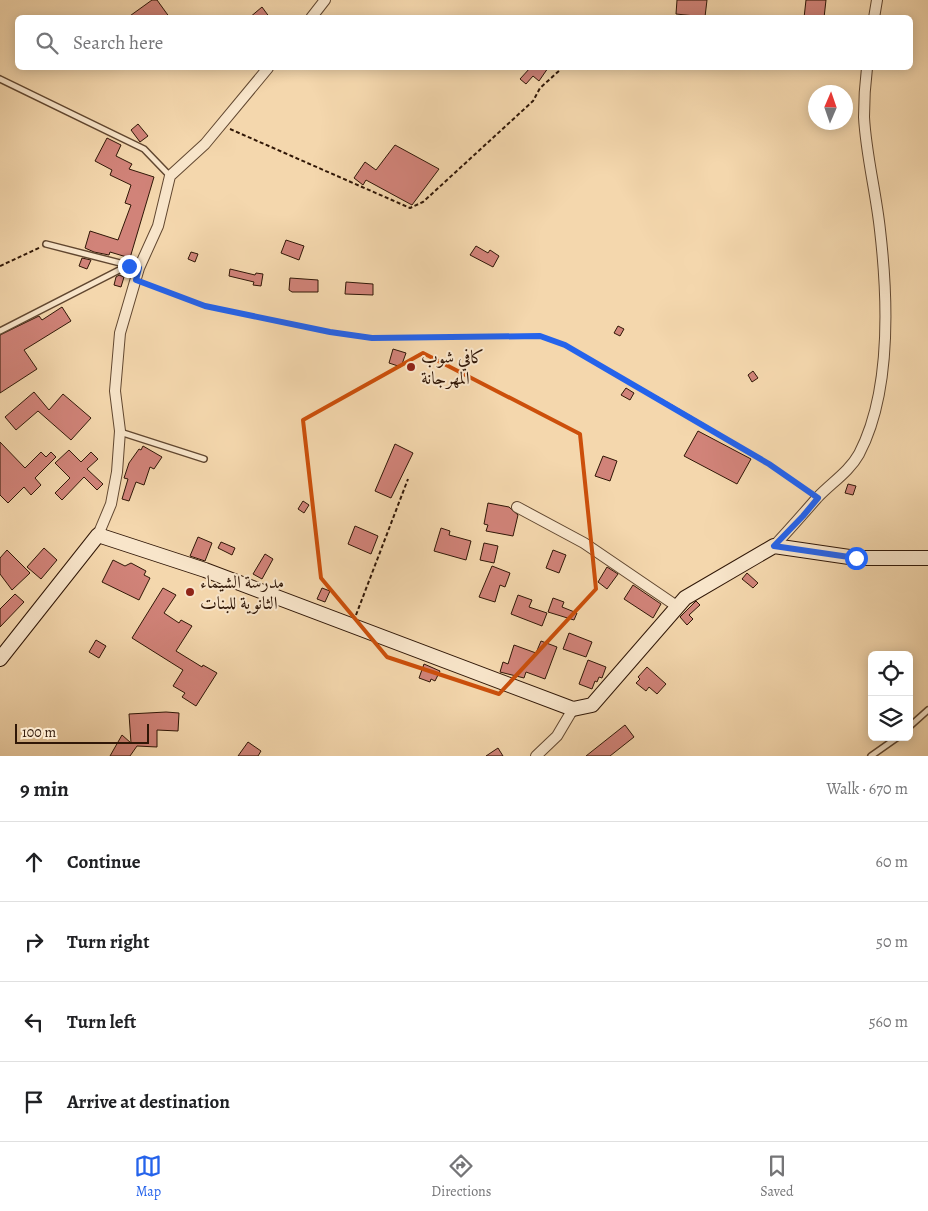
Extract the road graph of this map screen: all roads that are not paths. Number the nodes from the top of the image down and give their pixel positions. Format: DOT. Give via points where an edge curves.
graph roads {
  1 [pos="325,0"];
  2 [pos="877,0"];
  3 [pos="313,15"];
  4 [pos="874,15"];
  5 [pos="266,70"];
  6 [pos="867,70"];
  7 [pos="0,79"];
  8 [pos="170,176"];
  9 [pos="46,244"];
  10 [pos="134,267"];
  11 [pos="0,330"];
  12 [pos="120,431"];
  13 [pos="204,459"];
  14 [pos="517,507"];
  15 [pos="98,535"];
  16 [pos="774,546"];
  17 [pos="928,558"];
  18 [pos="678,607"];
  19 [pos="0,659"];
  20 [pos="573,709"];
  21 [pos="928,710"];
  22 [pos="913,723"];
  23 [pos="892,741"];
  24 [pos="536,756"];
  25 [pos="871,756"];
  1 -- 3 [label="street"];
  2 -- 4 [label="street"];
  5 -- 8 [label="street" via="205,144"];
  6 -- 16 [label="street" via="864,116 880,231 883,287 885,344 881,379 872,417 858,454 846,472"];
  7 -- 8 [label="lane" via="144,149"];
  8 -- 10 [label="street" via="158,226"];
  9 -- 10 [label="lane"];
  10 -- 11 [label="lane"];
  10 -- 12 [label="street" via="136,280 120,333 115,391"];
  12 -- 13 [label="lane"];
  12 -- 15 [label="street" via="111,504"];
  14 -- 18 [label="street" via="584,543"];
  15 -- 19 [label="street"];
  15 -- 20 [label="street" via="205,570"];
  16 -- 17 [label="street" via="856,558"];
  16 -- 18 [label="street" via="685,598"];
  18 -- 20 [label="street" via="592,705"];
  20 -- 24 [label="street" via="557,736"];
  21 -- 22 [label="lane"];
  23 -- 25 [label="lane"];
}
